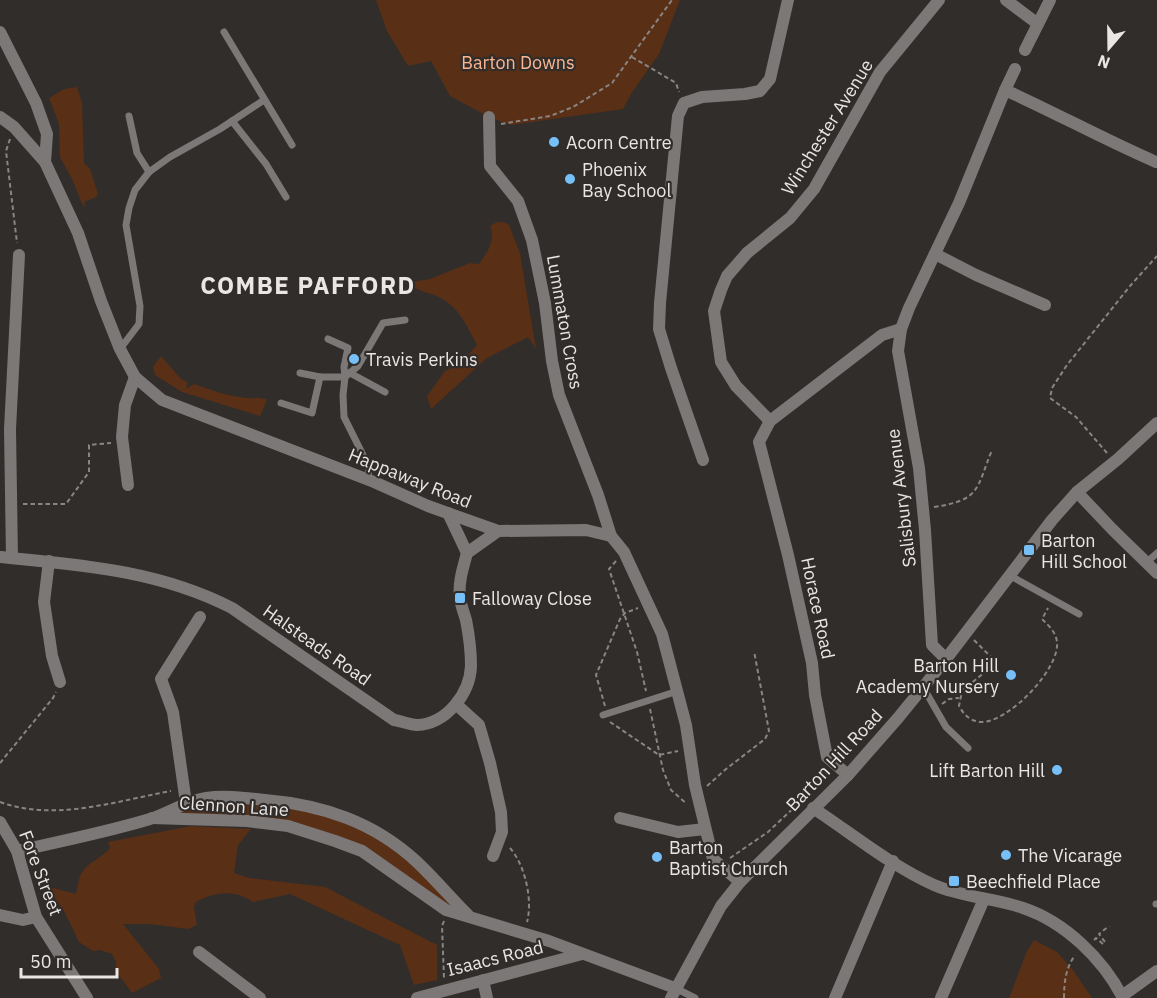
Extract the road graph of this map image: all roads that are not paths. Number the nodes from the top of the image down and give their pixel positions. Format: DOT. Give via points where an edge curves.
graph roads {
  1 [pos="789,0"];
  2 [pos="939,0"];
  3 [pos="1006,0"];
  4 [pos="1050,0"];
  5 [pos="1038,24"];
  6 [pos="224,32"];
  7 [pos="0,33"];
  8 [pos="1025,50"];
  9 [pos="1016,69"];
  10 [pos="1005,90"];
  11 [pos="264,100"];
  12 [pos="129,116"];
  13 [pos="0,117"];
  14 [pos="232,121"];
  15 [pos="489,121"];
  16 [pos="292,145"];
  17 [pos="45,162"];
  18 [pos="1156,162"];
  19 [pos="149,172"];
  20 [pos="286,198"];
  21 [pos="935,254"];
  22 [pos="19,255"];
  23 [pos="1044,305"];
  24 [pos="405,320"];
  25 [pos="901,329"];
  26 [pos="328,339"];
  27 [pos="120,349"];
  28 [pos="300,373"];
  29 [pos="348,375"];
  30 [pos="135,377"];
  31 [pos="320,377"];
  32 [pos="386,392"];
  33 [pos="281,404"];
  34 [pos="770,421"];
  35 [pos="1157,423"];
  36 [pos="704,460"];
  37 [pos="368,480"];
  38 [pos="128,485"];
  39 [pos="1077,492"];
  40 [pos="448,513"];
  41 [pos="498,531"];
  42 [pos="611,536"];
  43 [pos="467,553"];
  44 [pos="1157,553"];
  45 [pos="6,557"];
  46 [pos="49,561"];
  47 [pos="1146,563"];
  48 [pos="1157,573"];
  49 [pos="1009,575"];
  50 [pos="1078,614"];
  51 [pos="200,617"];
  52 [pos="946,658"];
  53 [pos="60,682"];
  54 [pos="923,687"];
  55 [pos="678,691"];
  56 [pos="457,705"];
  57 [pos="605,715"];
  58 [pos="968,748"];
  59 [pos="848,775"];
  60 [pos="186,803"];
  61 [pos="813,808"];
  62 [pos="152,818"];
  63 [pos="620,818"];
  64 [pos="0,822"];
  65 [pos="705,829"];
  66 [pos="17,851"];
  67 [pos="493,856"];
  68 [pos="893,861"];
  69 [pos="740,882"];
  70 [pos="984,899"];
  71 [pos="0,915"];
  72 [pos="36,916"];
  73 [pos="469,916"];
  74 [pos="199,952"];
  75 [pos="582,954"];
  76 [pos="1157,971"];
  77 [pos="483,980"];
  78 [pos="673,993"];
  79 [pos="1123,997"];
  80 [pos="87,998"];
  81 [pos="260,998"];
  82 [pos="417,998"];
  83 [pos="487,998"];
  84 [pos="695,998"];
  85 [pos="835,998"];
  86 [pos="941,998"];
  1 -- 36 [label="street" via="770,80 760,91 702,97 684,103 678,116 659,329"];
  2 -- 34 [label="street, Winchester Avenue" via="880,72 814,189 790,218 747,253 727,276 721,290 714,311 721,362 736,386"];
  3 -- 5 [label="street"];
  4 -- 5 [label="street"];
  5 -- 8 [label="street"];
  6 -- 11 [label="lane"];
  7 -- 17 [label="street" via="47,134"];
  9 -- 10 [label="street, Salisbury Avenue"];
  10 -- 18 [label="street"];
  10 -- 21 [label="street, Salisbury Avenue"];
  11 -- 14 [label="lane"];
  11 -- 16 [label="lane"];
  12 -- 19 [label="lane" via="137,153"];
  13 -- 17 [label="street, Happaway Road"];
  14 -- 19 [label="lane"];
  14 -- 20 [label="lane" via="266,164"];
  15 -- 42 [label="street, Lummaton Cross" via="490,166 518,201 532,240 558,395"];
  17 -- 27 [label="street, Happaway Road" via="78,233"];
  19 -- 27 [label="lane" via="135,190 126,225 140,306 139,324"];
  21 -- 23 [label="street"];
  21 -- 25 [label="street, Salisbury Avenue"];
  22 -- 45 [label="street"];
  24 -- 29 [label="lane" via="383,323 358,366"];
  25 -- 34 [label="street" via="882,335"];
  25 -- 52 [label="street, Salisbury Avenue" via="898,351 919,468 932,645"];
  26 -- 29 [label="lane" via="348,348 344,367"];
  27 -- 30 [label="street, Happaway Road"];
  28 -- 31 [label="lane"];
  29 -- 31 [label="lane"];
  29 -- 32 [label="lane"];
  29 -- 37 [label="lane" via="343,395 344,417 369,467"];
  30 -- 37 [label="street, Happaway Road" via="162,400"];
  30 -- 38 [label="street" via="125,405 122,437"];
  31 -- 33 [label="lane" via="312,413"];
  34 -- 59 [label="street, Horace Road" via="759,442 812,663 827,757"];
  35 -- 39 [label="street, Barton Hill Road"];
  37 -- 40 [label="street, Happaway Road"];
  39 -- 47 [label="street"];
  39 -- 49 [label="street, Barton Hill Road"];
  40 -- 41 [label="street, Happaway Road"];
  40 -- 43 [label="street"];
  41 -- 42 [label="street, Happaway Road" via="586,530"];
  41 -- 43 [label="street"];
  42 -- 55 [label="street" via="624,552 662,634"];
  43 -- 56 [label="street" via="460,598 471,668"];
  44 -- 47 [label="lane"];
  45 -- 46 [label="street, Halsteads Road"];
  46 -- 53 [label="street" via="44,602"];
  46 -- 56 [label="street, Halsteads Road" via="154,577 211,597 394,720 426,723"];
  47 -- 48 [label="street"];
  49 -- 50 [label="lane"];
  49 -- 52 [label="street, Barton Hill Road"];
  51 -- 60 [label="street" via="161,679 173,712"];
  52 -- 54 [label="street, Barton Hill Road"];
  54 -- 58 [label="lane" via="946,727"];
  54 -- 59 [label="street, Barton Hill Road"];
  55 -- 57 [label="lane"];
  55 -- 65 [label="street"];
  56 -- 67 [label="street" via="479,725 490,763 502,832"];
  59 -- 61 [label="street, Barton Hill Road"];
  60 -- 62 [label="street, Clennon Lane"];
  60 -- 73 [label="street, Clennon Lane" via="207,798 262,800 352,818 386,837 417,862"];
  61 -- 68 [label="street"];
  61 -- 69 [label="street, Barton Hill Road"];
  62 -- 66 [label="street, Clennon Lane"];
  62 -- 73 [label="street, Clennon Lane" via="288,826 362,850 446,910"];
  63 -- 65 [label="street" via="678,832"];
  64 -- 66 [label="street, Fore Street"];
  65 -- 69 [label="street" via="712,859"];
  66 -- 72 [label="street, Fore Street"];
  68 -- 70 [label="street" via="934,885"];
  68 -- 85 [label="street"];
  69 -- 78 [label="street, Barton Hill Road" via="721,906"];
  70 -- 79 [label="street" via="1023,908 1045,918 1105,967"];
  70 -- 86 [label="street"];
  71 -- 72 [label="street" via="23,920"];
  72 -- 80 [label="street, Fore Street"];
  73 -- 75 [label="street, Clennon Lane"];
  74 -- 81 [label="street"];
  75 -- 77 [label="street, Isaacs Road"];
  75 -- 78 [label="street, Clennon Lane"];
  76 -- 79 [label="street"];
  77 -- 82 [label="street, Isaacs Road"];
  77 -- 83 [label="street"];
  78 -- 84 [label="lane"];
}
